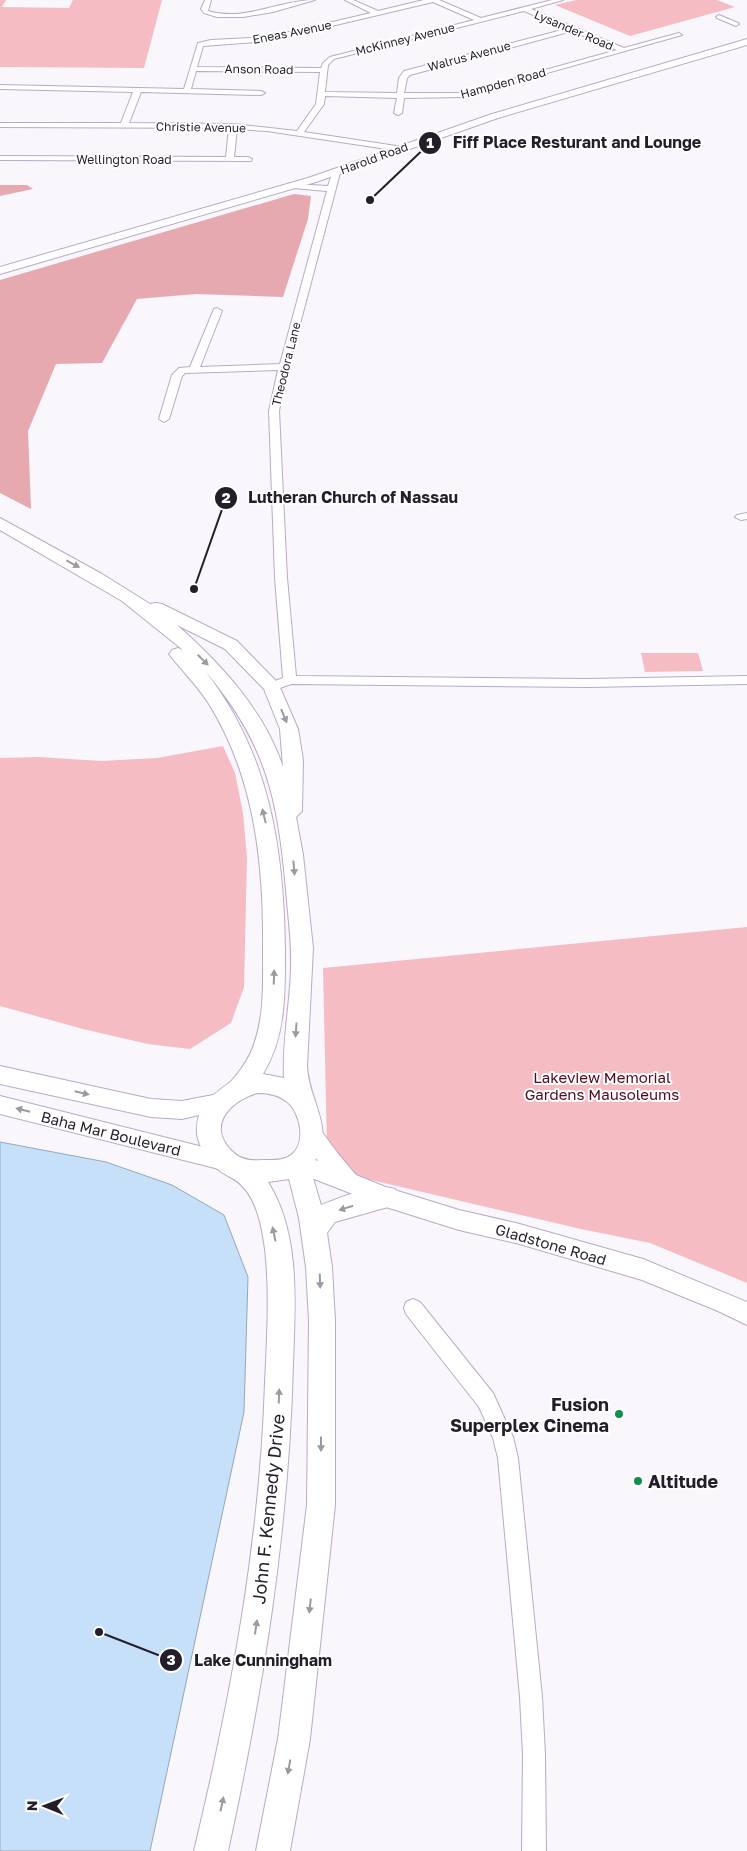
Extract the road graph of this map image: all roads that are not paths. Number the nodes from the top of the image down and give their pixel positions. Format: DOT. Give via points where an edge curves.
graph roads {
  1 [pos="208,0"];
  2 [pos="312,0"];
  3 [pos="348,0"];
  4 [pos="433,0"];
  5 [pos="560,0"];
  6 [pos="525,9"];
  7 [pos="377,13"];
  8 [pos="719,17"];
  9 [pos="480,20"];
  10 [pos="735,22"];
  11 [pos="572,29"];
  12 [pos="670,31"];
  13 [pos="679,35"];
  14 [pos="687,39"];
  15 [pos="745,44"];
  16 [pos="623,50"];
  17 [pos="194,68"];
  18 [pos="324,70"];
  19 [pos="0,87"];
  20 [pos="138,90"];
  21 [pos="187,92"];
  22 [pos="262,93"];
  23 [pos="322,94"];
  24 [pos="400,96"];
  25 [pos="398,113"];
  26 [pos="0,125"];
  27 [pos="124,126"];
  28 [pos="233,126"];
  29 [pos="300,133"];
  30 [pos="400,149"];
  31 [pos="0,158"];
  32 [pos="230,159"];
  33 [pos="248,159"];
  34 [pos="336,173"];
  35 [pos="292,186"];
  36 [pos="332,189"];
  37 [pos="0,271"];
  38 [pos="217,311"];
  39 [pos="284,367"];
  40 [pos="194,368"];
  41 [pos="164,419"];
  42 [pos="0,523"];
  43 [pos="0,538"];
  44 [pos="126,596"];
  45 [pos="290,680"];
  46 [pos="747,680"];
  47 [pos="272,687"];
  48 [pos="292,840"];
  49 [pos="0,1075"];
  50 [pos="239,1088"];
  51 [pos="218,1103"];
  52 [pos="305,1104"];
  53 [pos="0,1105"];
  54 [pos="312,1134"];
  55 [pos="298,1164"];
  56 [pos="234,1166"];
  57 [pos="351,1183"];
  58 [pos="386,1197"];
  59 [pos="314,1230"];
  60 [pos="413,1308"];
  61 [pos="747,1314"];
  62 [pos="211,1851"];
  63 [pos="273,1851"];
  64 [pos="534,1851"];
  1 -- 2 [label="street" via="206,12 222,15 260,12"];
  3 -- 7 [label="street"];
  4 -- 7 [label="street, Eneas Avenue"];
  4 -- 9 [label="street"];
  5 -- 6 [label="street, McKinney Avenue"];
  6 -- 9 [label="street, McKinney Avenue"];
  6 -- 11 [label="street, Lysander Road"];
  7 -- 17 [label="street, Eneas Avenue" via="268,40 204,43 199,46"];
  8 -- 10 [label="street"];
  9 -- 18 [label="street, McKinney Avenue" via="337,56 325,64"];
  11 -- 16 [label="street, Lysander Road"];
  11 -- 24 [label="street, Walrus Avenue" via="407,73"];
  12 -- 13 [label="street"];
  13 -- 14 [label="street"];
  13 -- 16 [label="street, Hampden Road"];
  15 -- 30 [label="main road, Harold Road" via="495,116"];
  16 -- 24 [label="street, Hampden Road" via="462,95"];
  17 -- 18 [label="street, Anson Road"];
  17 -- 21 [label="street, Eneas Avenue"];
  18 -- 23 [label="street"];
  19 -- 20 [label="street"];
  20 -- 21 [label="street"];
  20 -- 27 [label="street"];
  21 -- 22 [label="street"];
  23 -- 24 [label="street, Hampden Road"];
  23 -- 29 [label="street" via="316,111"];
  24 -- 25 [label="street, Walrus Avenue"];
  26 -- 27 [label="street, Christie Avenue"];
  27 -- 28 [label="street, Christie Avenue"];
  28 -- 29 [label="street, Christie Avenue"];
  28 -- 32 [label="street"];
  29 -- 30 [label="street, Christie Avenue"];
  30 -- 34 [label="main road, Harold Road"];
  31 -- 32 [label="street, Wellington Road"];
  32 -- 33 [label="street, Wellington Road"];
  34 -- 35 [label="main road, Harold Road"];
  34 -- 36 [label="street, Theodora Lane"];
  35 -- 36 [label="street"];
  35 -- 37 [label="main road, Harold Road"];
  36 -- 39 [label="street, Theodora Lane"];
  38 -- 40 [label="street"];
  39 -- 40 [label="street"];
  39 -- 45 [label="street, Theodora Lane" via="273,428"];
  40 -- 41 [label="street" via="176,375"];
  42 -- 44 [label="highway, one-way"];
  50 -- 43 [label="highway, one-way" via="263,1052 268,1036 274,977 270,854 248,761 216,700 180,656 115,606"];
  44 -- 47 [label="highway" via="231,645"];
  44 -- 48 [label="highway, one-way" via="192,649 237,698 271,759"];
  45 -- 46 [label="street" via="588,683"];
  45 -- 47 [label="street"];
  47 -- 48 [label="highway, one-way" via="289,729 293,760"];
  48 -- 52 [label="highway, one-way" via="302,956 295,1066 296,1081"];
  49 -- 51 [label="main road, Baha Mar Boulevard, one-way" via="151,1108 182,1110"];
  50 -- 51 [label="highway"];
  50 -- 52 [label="highway" via="257,1083 277,1085 294,1093"];
  51 -- 56 [label="highway, John F. Kennedy Drive" via="210,1117 208,1132 212,1147"];
  52 -- 54 [label="highway"];
  56 -- 53 [label="main road, Baha Mar Boulevard, one-way"];
  54 -- 55 [label="highway" via="306,1155"];
  54 -- 57 [label="main road, Gladstone Road" via="331,1162"];
  55 -- 56 [label="highway" via="266,1172"];
  55 -- 57 [label="main road, Gladstone Road"];
  55 -- 59 [label="highway"];
  62 -- 56 [label="highway, John F. Kennedy Drive, one-way" via="255,1637 277,1455 280,1364 279,1267 275,1234 259,1187"];
  57 -- 58 [label="main road, Gladstone Road"];
  58 -- 59 [label="highway, one-way" via="326,1214"];
  58 -- 61 [label="main road, Gladstone Road" via="642,1270"];
  59 -- 63 [label="highway, one-way" via="322,1321 321,1505 294,1739"];
  60 -- 64 [label="street" via="486,1400 503,1437 508,1458 531,1697"];
}
